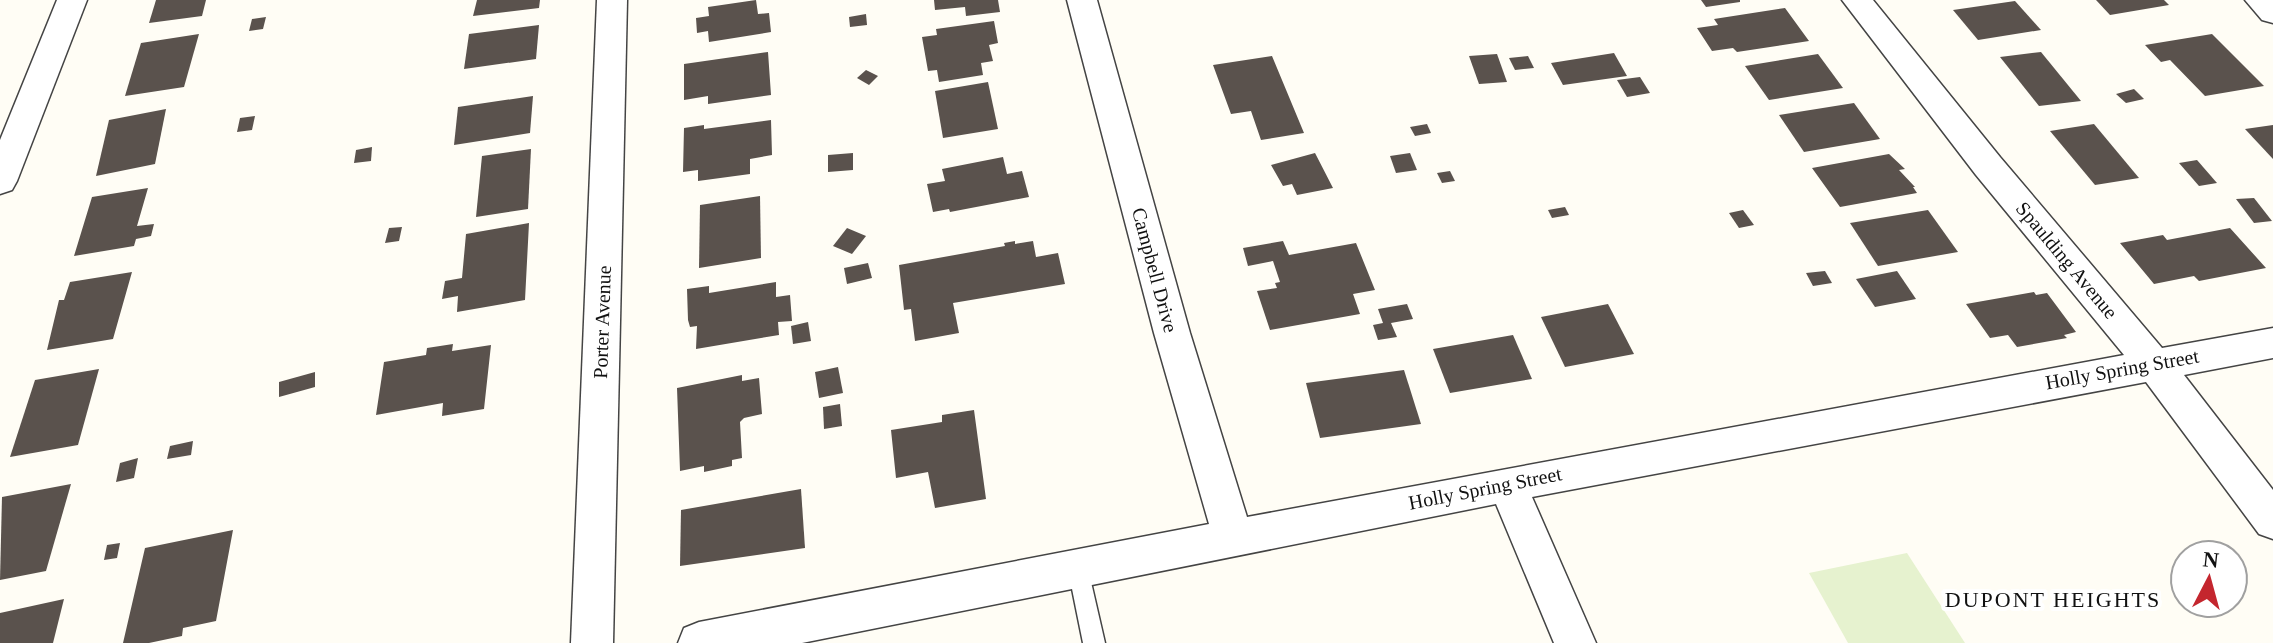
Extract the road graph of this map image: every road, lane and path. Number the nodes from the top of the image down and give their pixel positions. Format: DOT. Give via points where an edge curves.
graph roads {
  1 [pos="72,0"];
  2 [pos="612,0"];
  3 [pos="1082,0"];
  4 [pos="1857,0"];
  5 [pos="2260,0"];
  6 [pos="2273,13"];
  7 [pos="0,181"];
  8 [pos="2273,343"];
  9 [pos="2153,363"];
  10 [pos="1507,484"];
  11 [pos="2273,521"];
  12 [pos="1233,538"];
  13 [pos="1078,569"];
  14 [pos="592,643"];
  15 [pos="699,643"];
  16 [pos="1094,643"];
  17 [pos="1575,643"];
  1 -- 7 [label="street"];
  2 -- 14 [label="street, Porter Avenue"];
  3 -- 12 [label="street, Campbell Drive"];
  4 -- 9 [label="street, Spaulding Avenue"];
  5 -- 6 [label="street"];
  8 -- 9 [label="street, Holly Spring Street"];
  9 -- 10 [label="street, Holly Spring Street"];
  9 -- 11 [label="street, Spaulding Avenue"];
  10 -- 12 [label="street, Holly Spring Street"];
  10 -- 17 [label="street"];
  12 -- 13 [label="street, Holly Spring Street"];
  13 -- 15 [label="street, Holly Spring Street"];
  13 -- 16 [label="lane"];
}
